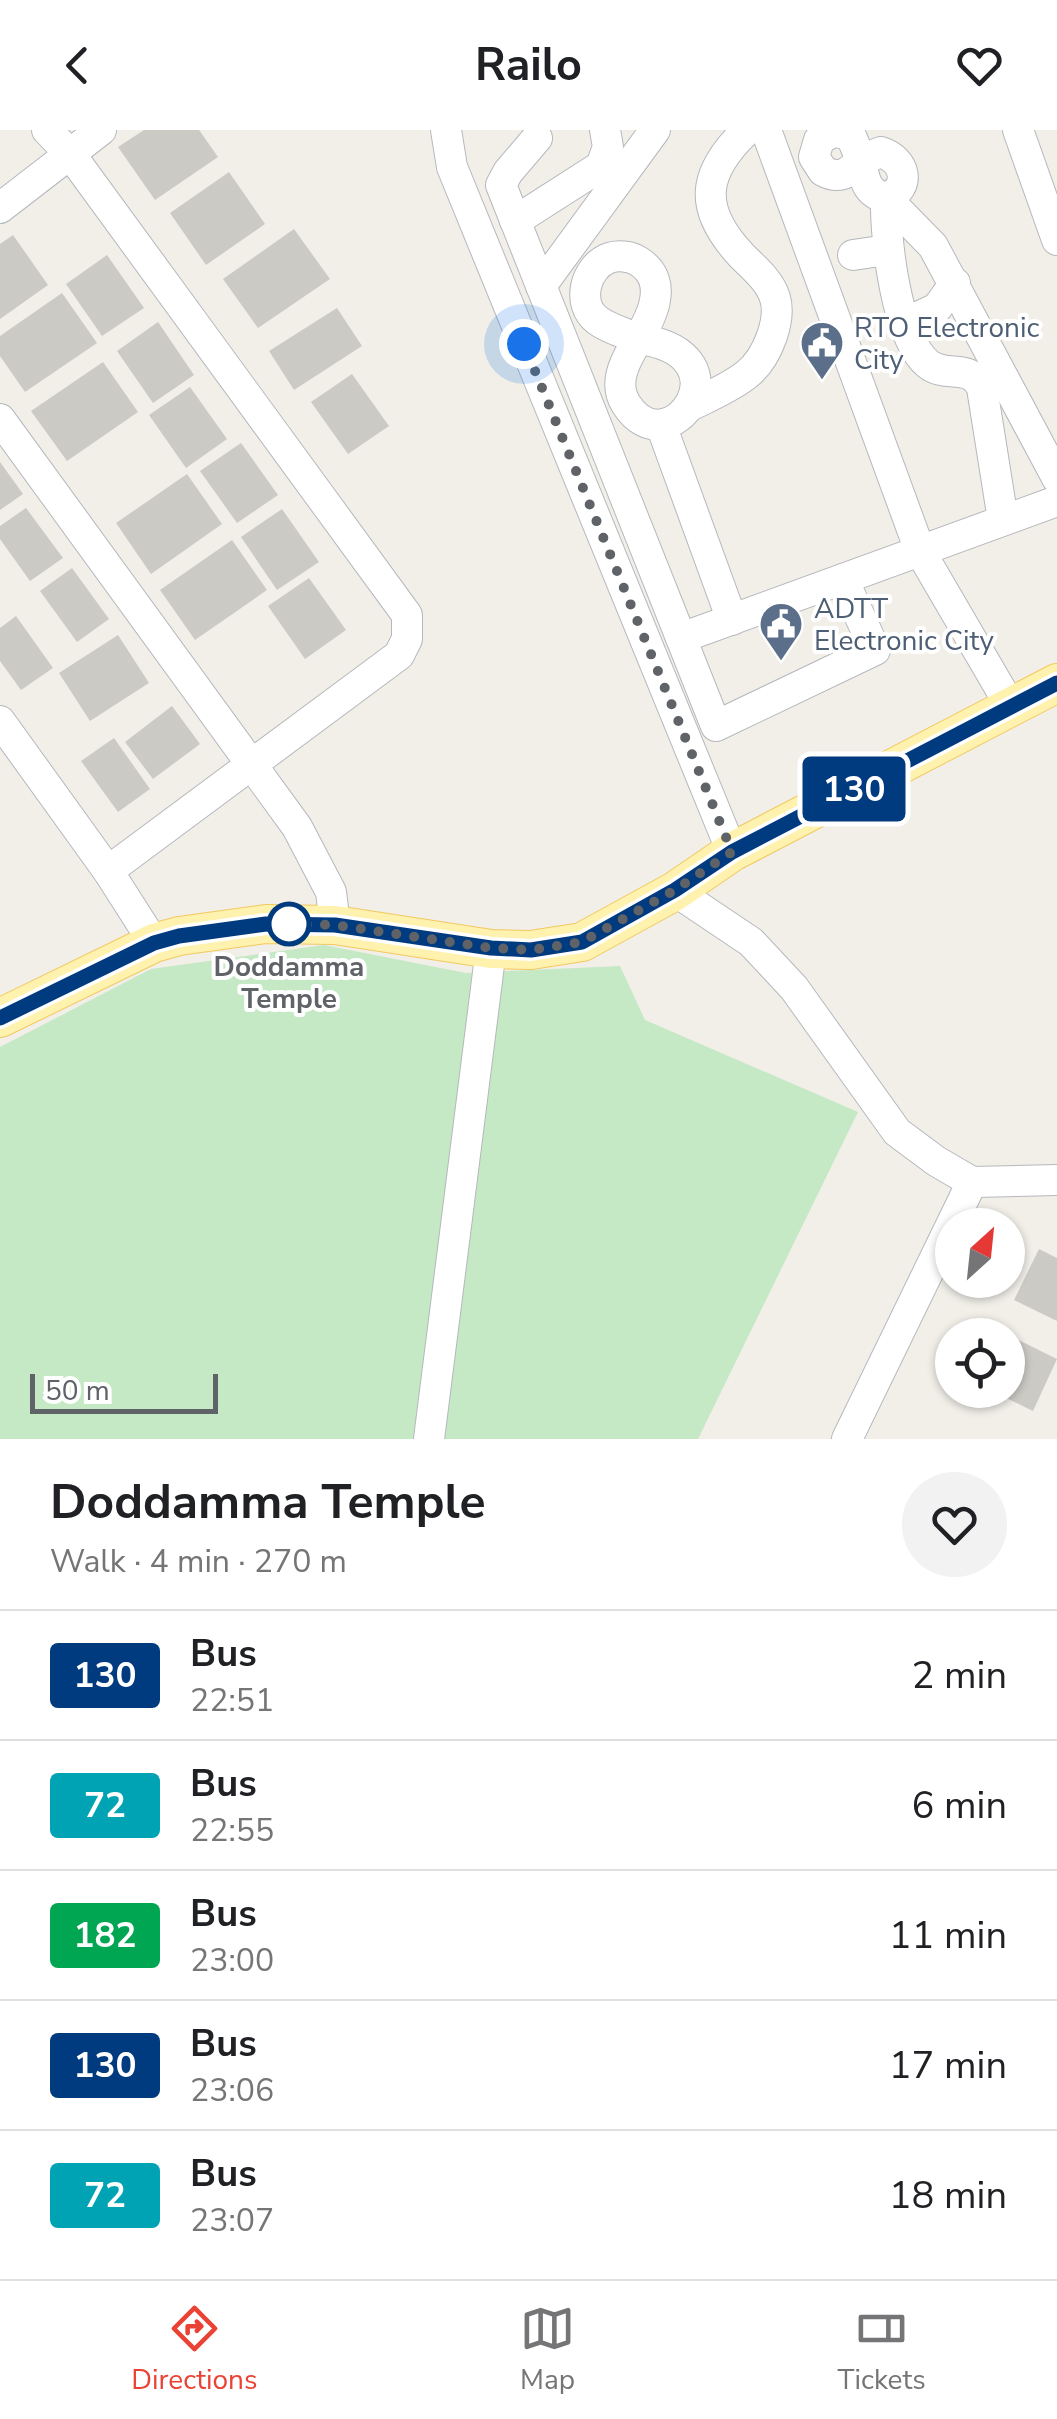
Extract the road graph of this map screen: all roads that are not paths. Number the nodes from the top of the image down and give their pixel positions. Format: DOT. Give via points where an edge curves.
graph roads {
  1 [pos="47,130"];
  2 [pos="101,130"];
  3 [pos="446,130"];
  4 [pos="606,130"];
  5 [pos="656,130"];
  6 [pos="747,130"];
  7 [pos="766,130"];
  8 [pos="1018,130"];
  9 [pos="537,138"];
  10 [pos="71,155"];
  11 [pos="862,160"];
  12 [pos="886,198"];
  13 [pos="0,208"];
  14 [pos="515,221"];
  15 [pos="1057,240"];
  16 [pos="887,250"];
  17 [pos="854,254"];
  18 [pos="954,283"];
  19 [pos="541,286"];
  20 [pos="905,323"];
  21 [pos="692,406"];
  22 [pos="0,419"];
  23 [pos="660,425"];
  24 [pos="1057,478"];
  25 [pos="1057,500"];
  26 [pos="1003,520"];
  27 [pos="920,551"];
  28 [pos="843,579"];
  29 [pos="732,620"];
  30 [pos="681,638"];
  31 [pos="1057,683"];
  32 [pos="1010,707"];
  33 [pos="0,721"];
  34 [pos="252,764"];
  35 [pos="732,852"];
  36 [pos="108,871"];
  37 [pos="675,890"];
  38 [pos="335,925"];
  39 [pos="154,943"];
  40 [pos="491,948"];
  41 [pos="4,1008"];
  42 [pos="1057,1180"];
  43 [pos="972,1182"];
  44 [pos="429,1439"];
  45 [pos="847,1439"];
  1 -- 10 [label="street"];
  2 -- 10 [label="street"];
  3 -- 35 [label="street" via="452,167"];
  4 -- 14 [label="street" via="600,166"];
  5 -- 19 [label="street"];
  6 -- 21 [label="street" via="719,164 711,186 712,218 764,278 776,299 777,320 748,374"];
  7 -- 27 [label="street"];
  8 -- 15 [label="street"];
  9 -- 14 [label="street" via="501,185"];
  10 -- 13 [label="street"];
  10 -- 34 [label="street" via="407,614 399,655"];
  11 -- 12 [label="street" via="882,152 900,164 904,180"];
  12 -- 16 [label="street"];
  12 -- 18 [label="street" via="933,246"];
  14 -- 19 [label="street"];
  16 -- 17 [label="street"];
  16 -- 20 [label="street"];
  18 -- 20 [label="street" via="937,308"];
  18 -- 24 [label="street"];
  19 -- 30 [label="street"];
  20 -- 26 [label="street" via="927,364 977,379"];
  21 -- 23 [label="street"];
  21 -- 23 [label="street" via="693,367 678,352 639,339 624,364 623,399 634,415"];
  22 -- 34 [label="street"];
  23 -- 29 [label="street"];
  25 -- 26 [label="street"];
  26 -- 27 [label="street"];
  27 -- 28 [label="street"];
  27 -- 32 [label="street"];
  28 -- 29 [label="street"];
  28 -- 30 [label="street" via="876,650 716,726"];
  29 -- 30 [label="street"];
  31 -- 32 [label="main road"];
  32 -- 35 [label="main road"];
  33 -- 36 [label="street"];
  34 -- 36 [label="street"];
  34 -- 38 [label="street" via="306,843 331,892"];
  35 -- 37 [label="main road"];
  36 -- 39 [label="street"];
  37 -- 40 [label="main road" via="582,942"];
  37 -- 43 [label="street" via="750,942 794,988 897,1132"];
  38 -- 39 [label="main road" via="266,924"];
  38 -- 40 [label="main road"];
  39 -- 41 [label="main road"];
  40 -- 44 [label="street"];
  42 -- 43 [label="street"];
  43 -- 45 [label="street"];
}
